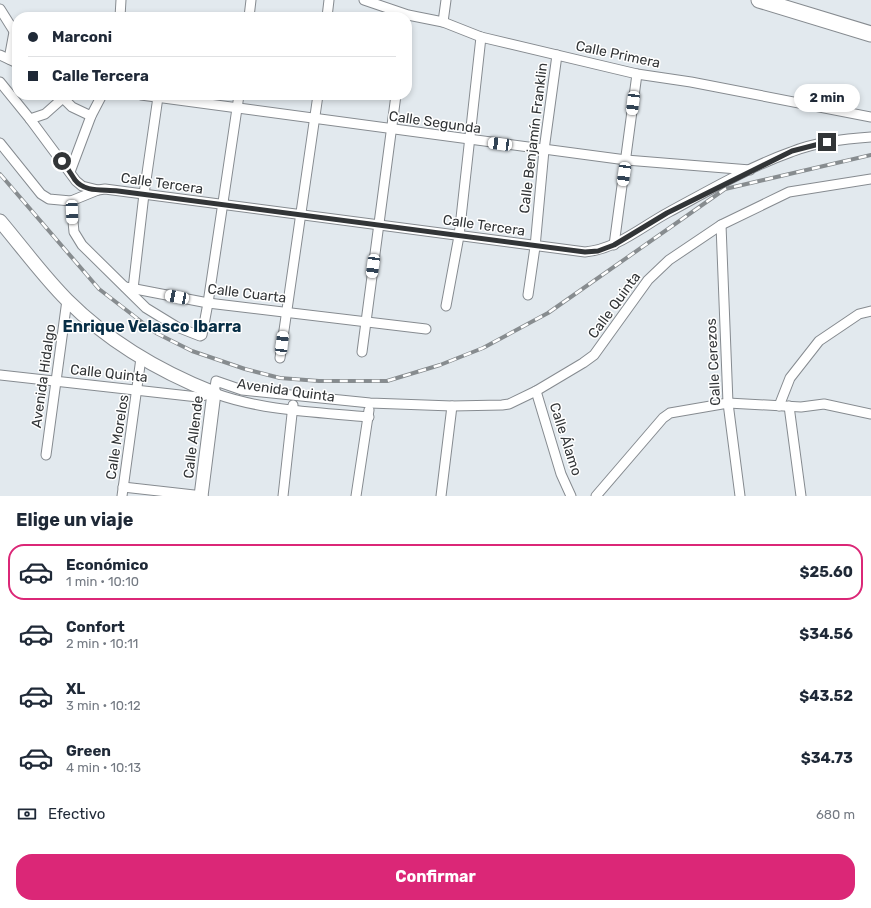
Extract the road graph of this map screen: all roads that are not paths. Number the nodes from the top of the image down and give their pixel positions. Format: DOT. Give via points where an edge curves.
graph roads {
  1 [pos="122,0"];
  2 [pos="251,0"];
  3 [pos="329,0"];
  4 [pos="364,0"];
  5 [pos="446,0"];
  6 [pos="759,0"];
  7 [pos="0,9"];
  8 [pos="121,12"];
  9 [pos="250,12"];
  10 [pos="328,12"];
  11 [pos="396,12"];
  12 [pos="412,17"];
  13 [pos="443,22"];
  14 [pos="12,28"];
  15 [pos="871,34"];
  16 [pos="481,37"];
  17 [pos="0,55"];
  18 [pos="557,55"];
  19 [pos="12,61"];
  20 [pos="637,74"];
  21 [pos="0,82"];
  22 [pos="12,97"];
  23 [pos="15,100"];
  24 [pos="58,100"];
  25 [pos="64,100"];
  26 [pos="99,100"];
  27 [pos="158,100"];
  28 [pos="178,100"];
  29 [pos="238,100"];
  30 [pos="318,100"];
  31 [pos="395,100"];
  32 [pos="236,109"];
  33 [pos="91,116"];
  34 [pos="871,117"];
  35 [pos="316,118"];
  36 [pos="30,119"];
  37 [pos="391,130"];
  38 [pos="871,137"];
  39 [pos="470,140"];
  40 [pos="0,143"];
  41 [pos="544,150"];
  42 [pos="626,160"];
  43 [pos="750,170"];
  44 [pos="70,172"];
  45 [pos="871,179"];
  46 [pos="98,190"];
  47 [pos="144,194"];
  48 [pos="71,201"];
  49 [pos="223,205"];
  50 [pos="301,214"];
  51 [pos="0,221"];
  52 [pos="378,225"];
  53 [pos="721,225"];
  54 [pos="459,236"];
  55 [pos="614,245"];
  56 [pos="535,247"];
  57 [pos="129,288"];
  58 [pos="528,295"];
  59 [pos="67,300"];
  60 [pos="208,303"];
  61 [pos="446,306"];
  62 [pos="871,311"];
  63 [pos="286,312"];
  64 [pos="365,322"];
  65 [pos="426,329"];
  66 [pos="362,352"];
  67 [pos="141,358"];
  68 [pos="280,358"];
  69 [pos="0,375"];
  70 [pos="56,382"];
  71 [pos="215,387"];
  72 [pos="138,390"];
  73 [pos="536,391"];
  74 [pos="294,396"];
  75 [pos="370,403"];
  76 [pos="728,403"];
  77 [pos="452,406"];
  78 [pos="779,406"];
  79 [pos="789,406"];
  80 [pos="293,410"];
  81 [pos="871,414"];
  82 [pos="369,416"];
  83 [pos="46,456"];
  84 [pos="123,492"];
  85 [pos="202,496"];
  86 [pos="283,496"];
  87 [pos="356,496"];
  88 [pos="441,496"];
  89 [pos="572,496"];
  90 [pos="596,496"];
  91 [pos="740,496"];
  92 [pos="801,496"];
  1 -- 8 [label="street"];
  2 -- 9 [label="street"];
  3 -- 10 [label="street"];
  4 -- 11 [label="street, Calle Primera"];
  5 -- 13 [label="street"];
  6 -- 15 [label="main road"];
  7 -- 14 [label="street"];
  12 -- 13 [label="street, Calle Primera"];
  13 -- 16 [label="street, Calle Primera"];
  16 -- 18 [label="street, Calle Primera"];
  16 -- 39 [label="street"];
  17 -- 19 [label="street"];
  18 -- 20 [label="street, Calle Primera"];
  18 -- 41 [label="street, Calle Benjamín Franklin"];
  20 -- 34 [label="street, Calle Primera"];
  20 -- 42 [label="street"];
  21 -- 22 [label="street"];
  23 -- 36 [label="street"];
  24 -- 36 [label="street" via="45,114"];
  25 -- 33 [label="street" via="72,107"];
  26 -- 33 [label="street"];
  27 -- 47 [label="street"];
  28 -- 32 [label="street, Calle Segunda"];
  29 -- 32 [label="street"];
  30 -- 35 [label="street"];
  31 -- 37 [label="street"];
  32 -- 35 [label="street, Calle Segunda"];
  32 -- 49 [label="street"];
  33 -- 44 [label="street"];
  35 -- 37 [label="street, Calle Segunda"];
  35 -- 50 [label="street"];
  36 -- 44 [label="street"];
  37 -- 39 [label="street, Calle Segunda"];
  37 -- 52 [label="street"];
  38 -- 43 [label="street, Calle Tercera" via="838,139 792,151"];
  39 -- 41 [label="street, Calle Segunda"];
  39 -- 54 [label="street"];
  40 -- 48 [label="street" via="41,194 49,199"];
  41 -- 42 [label="street, Calle Segunda"];
  41 -- 56 [label="street, Calle Benjamín Franklin"];
  42 -- 43 [label="street, Calle Segunda"];
  42 -- 55 [label="street"];
  43 -- 55 [label="street, Calle Tercera" via="667,213"];
  44 -- 46 [label="street" via="82,186"];
  45 -- 53 [label="street, Calle Quinta" via="789,192"];
  46 -- 47 [label="street, Calle Tercera"];
  46 -- 48 [label="street, Calle Tercera"];
  47 -- 49 [label="street, Calle Tercera"];
  47 -- 57 [label="street"];
  48 -- 57 [label="street" via="74,232 82,245"];
  49 -- 50 [label="street, Calle Tercera"];
  49 -- 60 [label="street"];
  50 -- 52 [label="street, Calle Tercera"];
  50 -- 63 [label="street"];
  51 -- 59 [label="street, Avenida Quinta"];
  52 -- 54 [label="street, Calle Tercera"];
  52 -- 64 [label="street"];
  53 -- 73 [label="street, Calle Quinta" via="669,260 648,280 594,355"];
  53 -- 76 [label="street, Calle Cerezos"];
  54 -- 56 [label="street, Calle Tercera"];
  54 -- 61 [label="street"];
  55 -- 56 [label="street, Calle Tercera" via="598,251 585,252"];
  56 -- 58 [label="street, Calle Benjamín Franklin"];
  57 -- 60 [label="street, Calle Cuarta"];
  57 -- 60 [label="street" via="146,308 196,335 202,335"];
  59 -- 67 [label="street, Avenida Quinta" via="102,331"];
  59 -- 70 [label="street, Avenida Hidalgo"];
  60 -- 63 [label="street, Calle Cuarta"];
  62 -- 78 [label="street" via="859,314 819,341 790,378"];
  63 -- 64 [label="street, Calle Cuarta"];
  63 -- 68 [label="street"];
  64 -- 65 [label="street, Calle Cuarta"];
  64 -- 66 [label="street"];
  67 -- 71 [label="street, Avenida Quinta" via="176,376"];
  67 -- 72 [label="street, Calle Morelos"];
  69 -- 70 [label="street, Calle Quinta"];
  70 -- 72 [label="street, Calle Quinta"];
  70 -- 83 [label="street, Avenida Hidalgo"];
  71 -- 72 [label="street, Calle Quinta" via="198,397"];
  71 -- 74 [label="street, Avenida Quinta"];
  71 -- 80 [label="street, Avenida Quinta" via="253,404"];
  71 -- 85 [label="street, Calle Allende"];
  72 -- 84 [label="street, Calle Morelos"];
  73 -- 77 [label="street, Calle Quinta" via="502,406"];
  73 -- 89 [label="street, Calle Álamo" via="561,474"];
  74 -- 75 [label="street, Avenida Quinta"];
  74 -- 80 [label="street"];
  75 -- 77 [label="street, Calle Quinta"];
  75 -- 82 [label="street"];
  76 -- 78 [label="street"];
  76 -- 90 [label="street" via="670,413"];
  76 -- 91 [label="street, Calle Cerezos"];
  77 -- 88 [label="street"];
  78 -- 79 [label="street"];
  79 -- 81 [label="street" via="824,404"];
  79 -- 92 [label="street"];
  80 -- 82 [label="street, Avenida Quinta"];
  80 -- 86 [label="street"];
  82 -- 87 [label="street"];
  84 -- 85 [label="street"];
}
